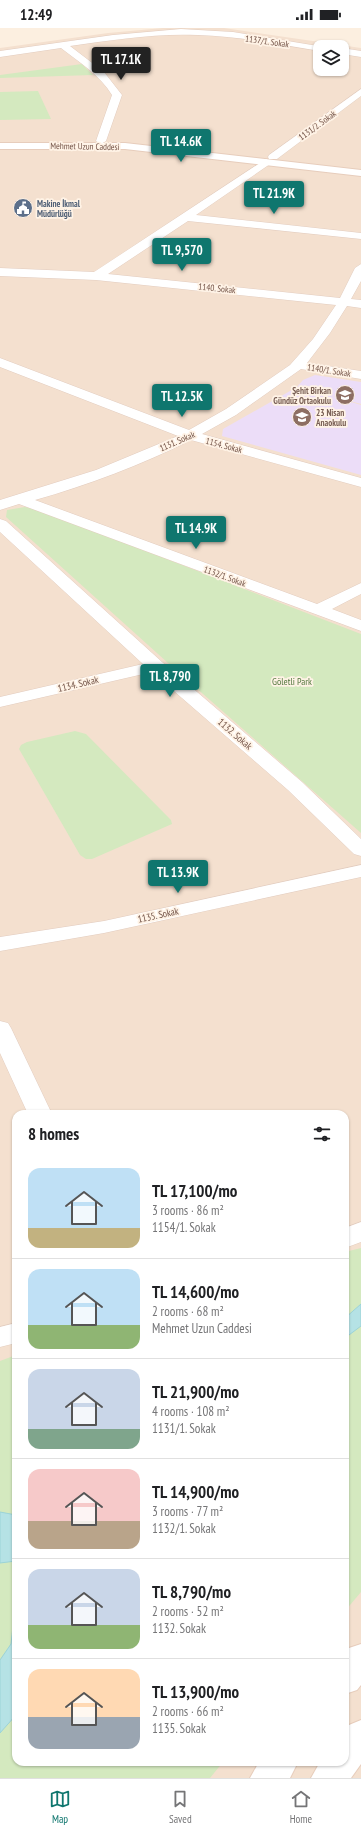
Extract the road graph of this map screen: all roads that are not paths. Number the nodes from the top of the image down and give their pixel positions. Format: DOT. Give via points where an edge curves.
graph roads {
  1 [pos="63,45"];
  2 [pos="313,47"];
  3 [pos="349,52"];
  4 [pos="0,54"];
  5 [pos="361,54"];
  6 [pos="361,92"];
  7 [pos="348,102"];
  8 [pos="361,103"];
  9 [pos="0,141"];
  10 [pos="101,141"];
  11 [pos="0,146"];
  12 [pos="269,160"];
  13 [pos="361,168"];
  14 [pos="361,174"];
  15 [pos="185,217"];
  16 [pos="361,236"];
  17 [pos="361,268"];
  18 [pos="0,272"];
  19 [pos="96,276"];
  20 [pos="345,301"];
  21 [pos="361,304"];
  22 [pos="3,365"];
  23 [pos="298,365"];
  24 [pos="361,375"];
  25 [pos="192,436"];
  26 [pos="361,483"];
  27 [pos="21,500"];
  28 [pos="0,505"];
  29 [pos="0,524"];
  30 [pos="361,588"];
  31 [pos="318,610"];
  32 [pos="361,626"];
  33 [pos="156,666"];
  34 [pos="0,702"];
  35 [pos="361,850"];
  36 [pos="361,871"];
  37 [pos="0,944"];
  38 [pos="0,1028"];
  39 [pos="38,1110"];
  40 [pos="361,1231"];
  41 [pos="349,1237"];
  42 [pos="12,1334"];
  43 [pos="0,1337"];
  44 [pos="361,1659"];
  45 [pos="349,1674"];
  46 [pos="361,1736"];
  47 [pos="349,1752"];
  48 [pos="278,1766"];
  49 [pos="339,1766"];
  50 [pos="268,1778"];
  51 [pos="330,1778"];
  1 -- 2 [label="street, 1137/1. Sokak" via="182,32 218,33"];
  1 -- 4 [label="street, 1137/1. Sokak"];
  1 -- 10 [label="street" via="91,67 117,95"];
  3 -- 5 [label="street"];
  6 -- 7 [label="street, 1131/2. Sokak"];
  7 -- 8 [label="street"];
  7 -- 12 [label="street, 1131/2. Sokak"];
  9 -- 10 [label="main road"];
  10 -- 12 [label="main road" via="173,145"];
  11 -- 12 [label="main road, Mehmet Uzun Caddesi" via="125,146"];
  12 -- 13 [label="main road"];
  12 -- 14 [label="main road, Mehmet Uzun Caddesi"];
  12 -- 15 [label="street, 1131/2. Sokak"];
  15 -- 16 [label="street"];
  15 -- 19 [label="street, 1131/2. Sokak"];
  17 -- 20 [label="street, 1131. Sokak"];
  18 -- 19 [label="street, 1140. Sokak"];
  19 -- 20 [label="street, 1140. Sokak"];
  20 -- 21 [label="street, 1140. Sokak"];
  20 -- 23 [label="street, 1131. Sokak" via="320,339"];
  22 -- 25 [label="street, 1154. Sokak"];
  23 -- 24 [label="street, 1140/1. Sokak"];
  23 -- 25 [label="street, 1131. Sokak" via="236,411"];
  25 -- 26 [label="street, 1154. Sokak"];
  25 -- 27 [label="street, 1131. Sokak" via="106,471"];
  27 -- 28 [label="street, 1131. Sokak"];
  27 -- 31 [label="street, 1132/1. Sokak"];
  29 -- 33 [label="street, 1132. Sokak"];
  30 -- 31 [label="street"];
  31 -- 32 [label="street, 1132/1. Sokak"];
  33 -- 34 [label="street, 1134. Sokak"];
  33 -- 35 [label="street, 1132. Sokak" via="295,786"];
  36 -- 37 [label="street, 1135. Sokak" via="104,927"];
  38 -- 39 [label="street"];
  40 -- 41 [label="street"];
  42 -- 43 [label="street"];
  44 -- 45 [label="main road"];
  46 -- 47 [label="main road"];
  48 -- 50 [label="main road"];
  49 -- 51 [label="main road"];
}
